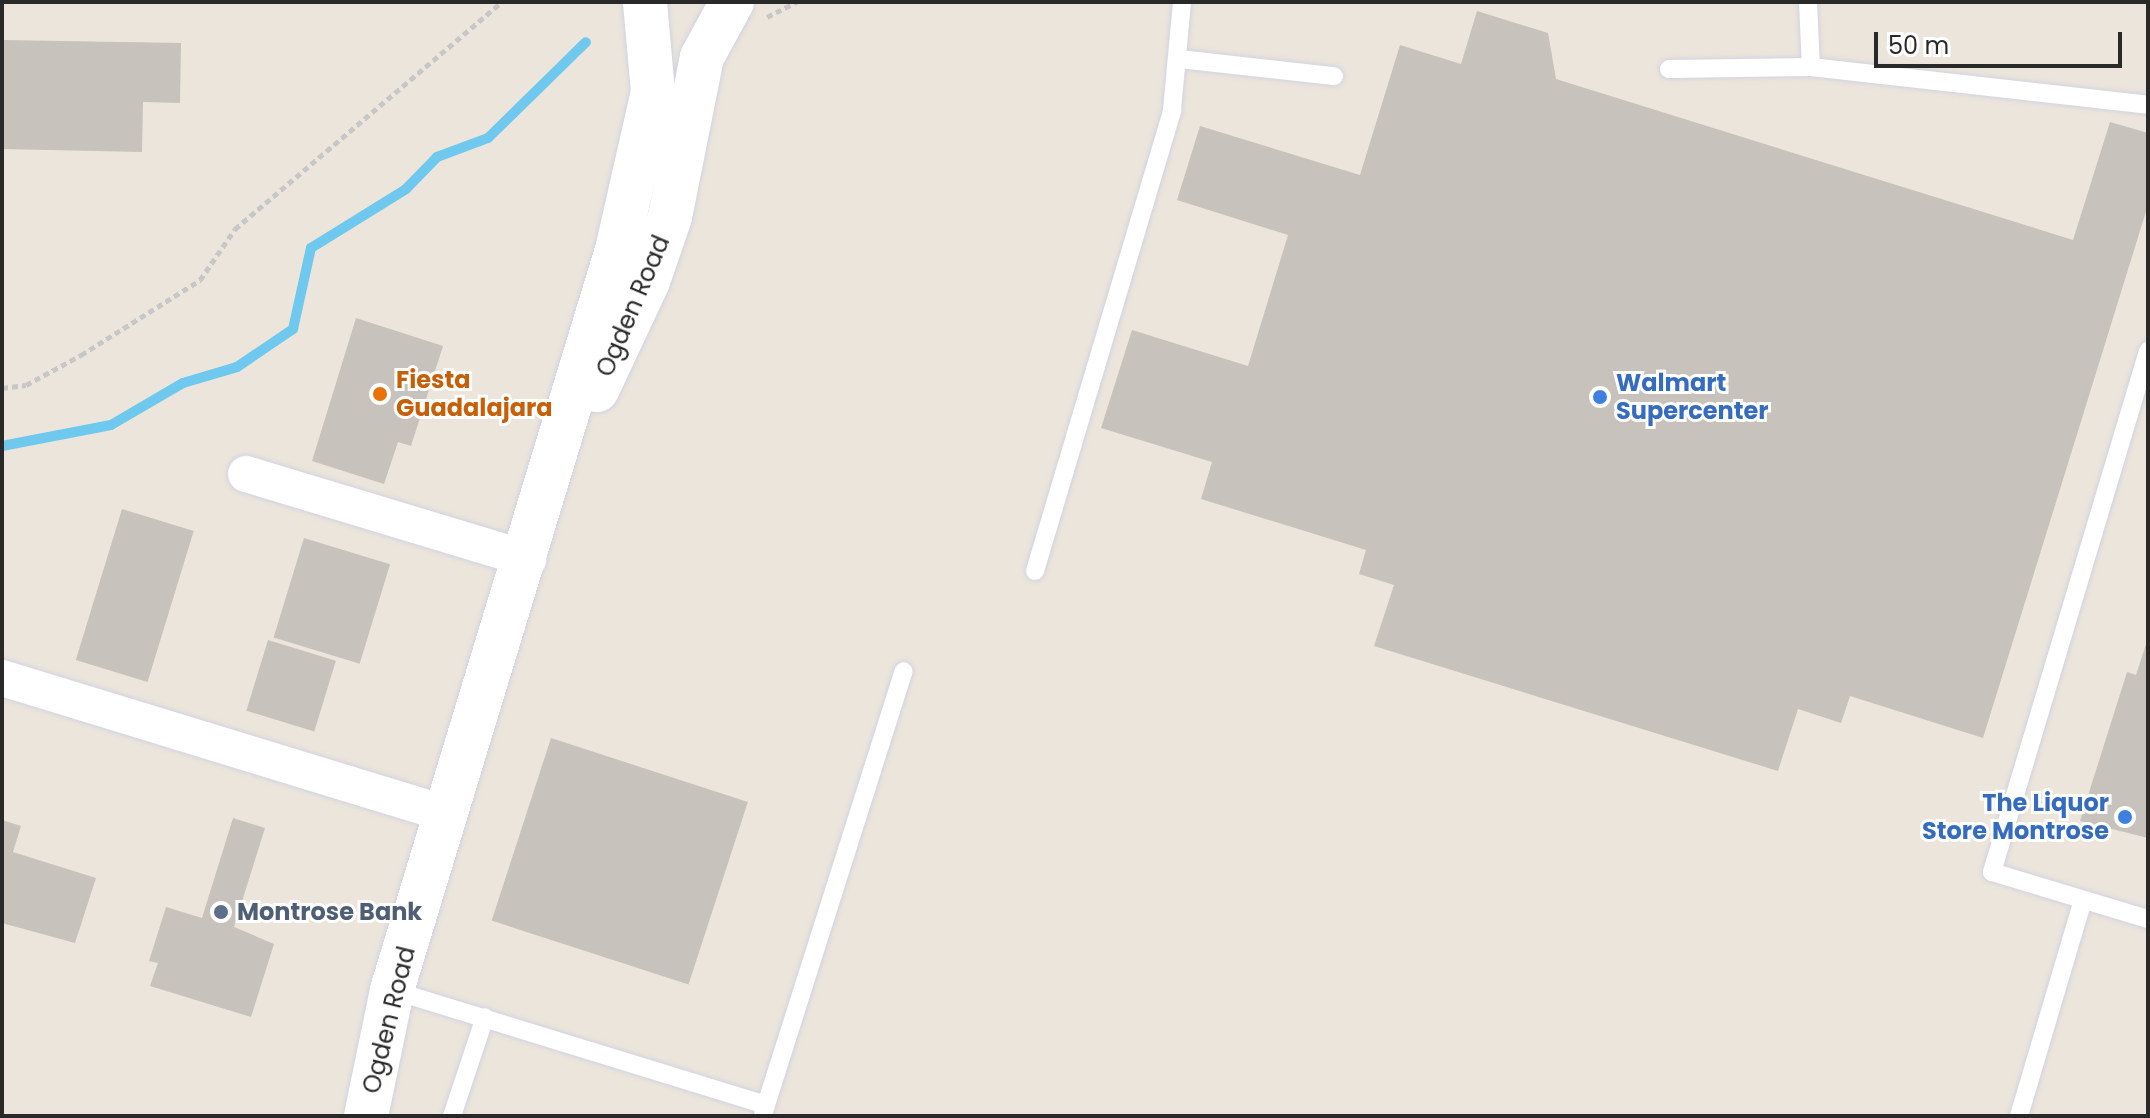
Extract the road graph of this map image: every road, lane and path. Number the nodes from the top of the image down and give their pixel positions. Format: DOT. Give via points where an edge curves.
graph roads {
  1 [pos="502,2"];
  2 [pos="645,2"];
  3 [pos="732,2"];
  4 [pos="1182,2"];
  5 [pos="1808,2"];
  6 [pos="1179,59"];
  7 [pos="1811,67"];
  8 [pos="1669,69"];
  9 [pos="1334,76"];
  10 [pos="2148,105"];
  11 [pos="2148,351"];
  12 [pos="2,388"];
  13 [pos="246,474"];
  14 [pos="528,559"];
  15 [pos="1035,571"];
  16 [pos="904,671"];
  17 [pos="2,678"];
  18 [pos="448,814"];
  19 [pos="2083,900"];
  20 [pos="2148,919"];
  21 [pos="392,990"];
  22 [pos="485,1017"];
  23 [pos="765,1111"];
  24 [pos="366,1116"];
  25 [pos="452,1116"];
  26 [pos="2019,1116"];
  1 -- 12 [label="path" via="235,229 200,280 26,385"];
  2 -- 14 [label="street, Ogden Road" via="653,92 617,250"];
  3 -- 14 [label="street, Ogden Road" via="702,57 670,217 648,281"];
  4 -- 6 [label="lane"];
  5 -- 7 [label="lane"];
  6 -- 9 [label="lane"];
  6 -- 15 [label="lane" via="1172,110"];
  7 -- 8 [label="lane"];
  7 -- 10 [label="lane"];
  11 -- 19 [label="lane" via="1992,872"];
  13 -- 14 [label="street"];
  14 -- 18 [label="street, Ogden Road"];
  16 -- 23 [label="lane"];
  17 -- 18 [label="street"];
  18 -- 21 [label="street, Ogden Road"];
  19 -- 20 [label="lane"];
  19 -- 26 [label="lane"];
  21 -- 22 [label="lane"];
  21 -- 24 [label="street, Ogden Road"];
  22 -- 23 [label="lane"];
  22 -- 25 [label="lane"];
}
